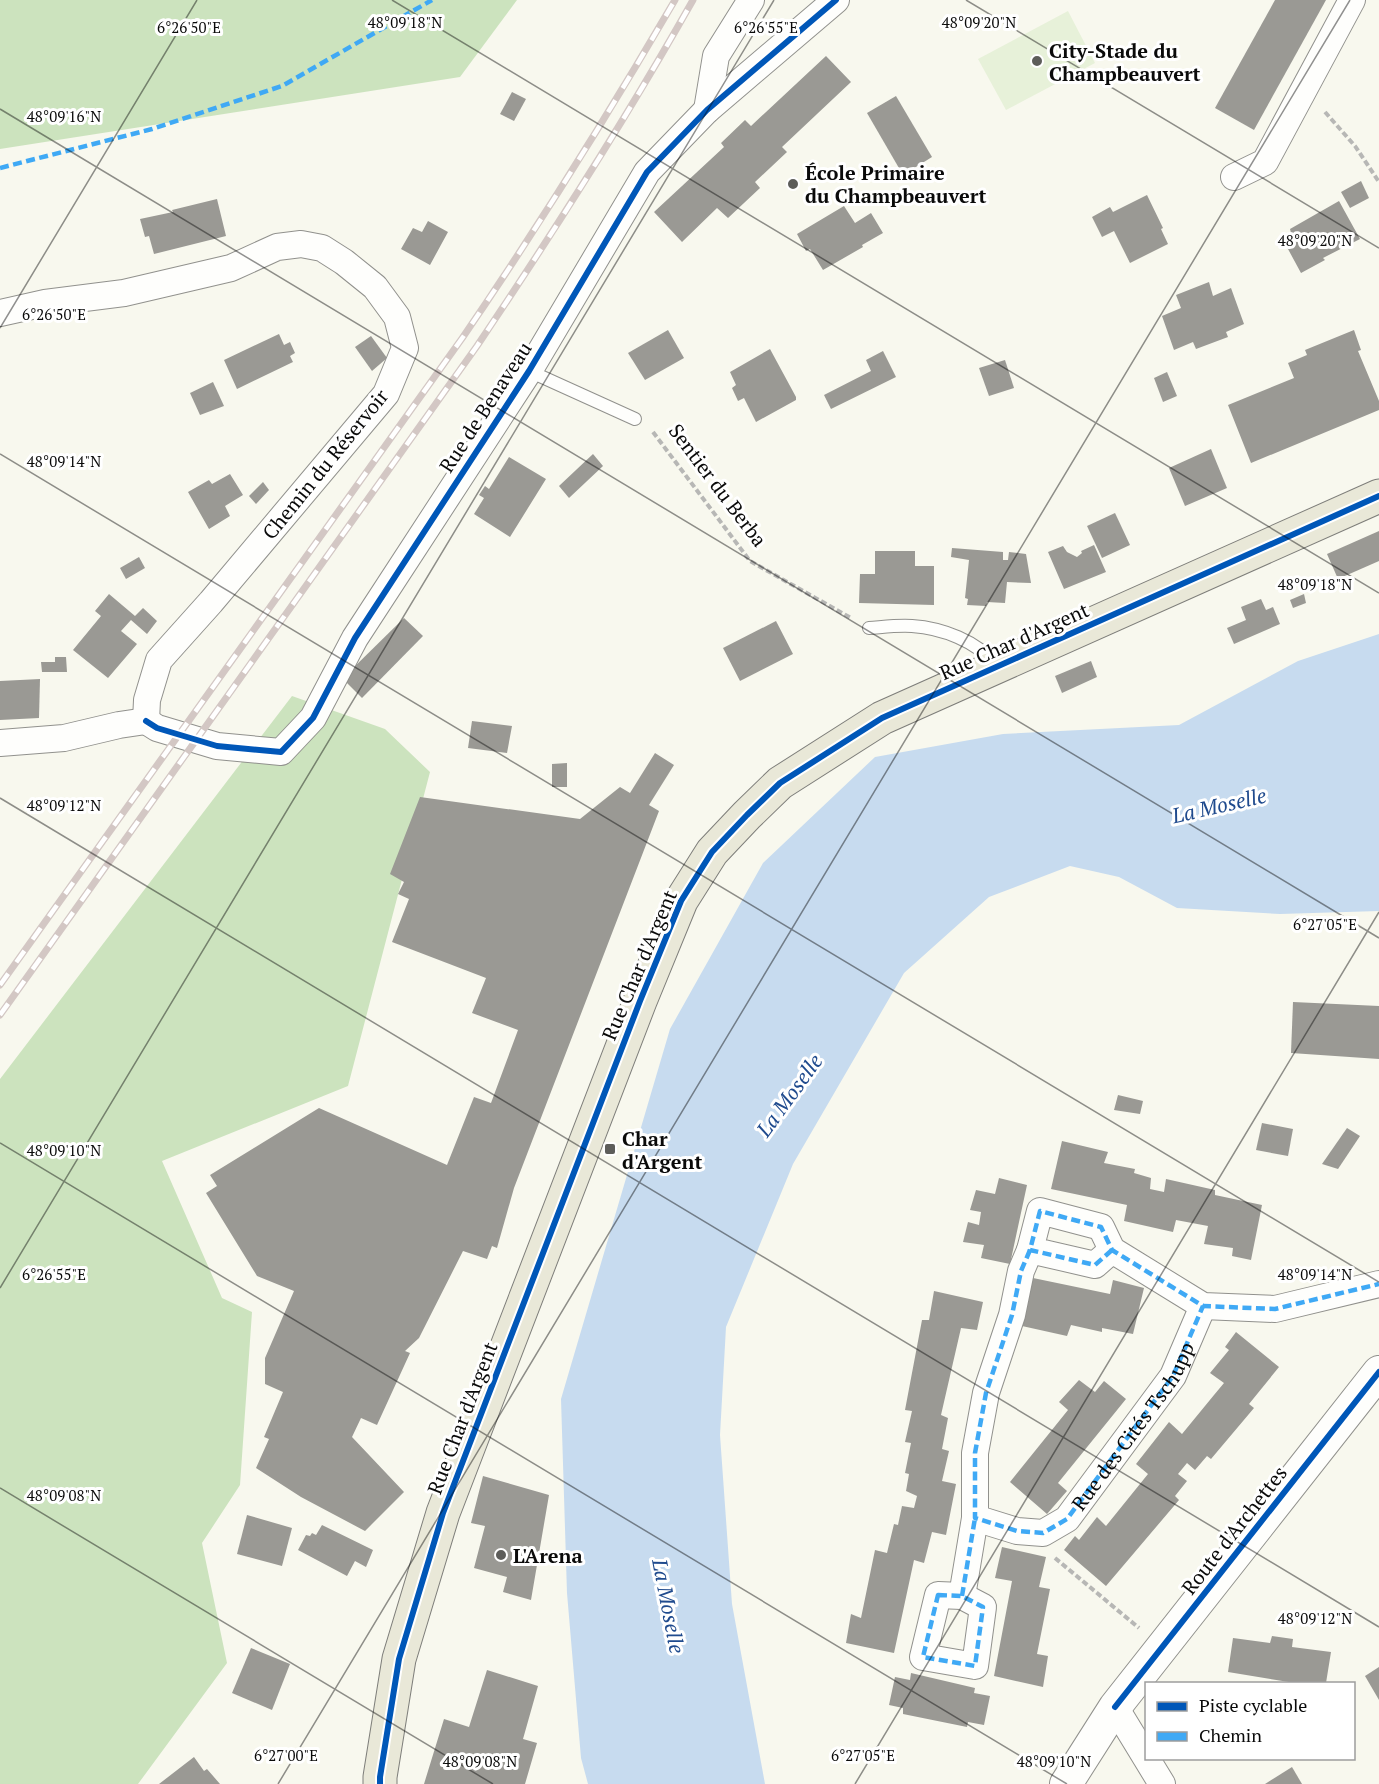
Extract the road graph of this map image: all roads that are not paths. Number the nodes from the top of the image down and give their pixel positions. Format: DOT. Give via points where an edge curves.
graph roads {
  1 [pos="751,0"];
  2 [pos="836,0"];
  3 [pos="1352,0"];
  4 [pos="708,110"];
  5 [pos="1234,177"];
  6 [pos="0,313"];
  7 [pos="529,371"];
  8 [pos="636,419"];
  9 [pos="1379,496"];
  10 [pos="869,628"];
  11 [pos="997,666"];
  12 [pos="146,721"];
  13 [pos="0,743"];
  14 [pos="1030,1250"];
  15 [pos="1112,1250"];
  16 [pos="1379,1284"];
  17 [pos="1203,1306"];
  18 [pos="1379,1372"];
  19 [pos="975,1518"];
  20 [pos="962,1596"];
  21 [pos="1115,1707"];
  22 [pos="1145,1756"];
  23 [pos="1147,1760"];
  24 [pos="381,1784"];
  25 [pos="1066,1784"];
  26 [pos="1162,1784"];
  1 -- 4 [label="street" via="716,57"];
  2 -- 4 [label="street, Rue de Benaveau"];
  3 -- 5 [label="street" via="1265,162"];
  4 -- 7 [label="street, Rue de Benaveau" via="647,172"];
  6 -- 12 [label="street, Chemin du Réservoir" via="134,291 231,268 278,248 301,244 322,248 344,262 375,287 397,317 405,348 386,394 159,660 147,700"];
  7 -- 8 [label="lane"];
  7 -- 12 [label="street, Rue de Benaveau" via="354,638 313,718 281,752 217,746"];
  9 -- 11 [label="main road, Rue Char d'Argent"];
  10 -- 11 [label="lane" via="912,626 954,635"];
  11 -- 24 [label="main road, Rue Char d'Argent" via="882,718 780,783 712,852 681,901 443,1513 399,1659"];
  12 -- 13 [label="street" via="64,738"];
  14 -- 15 [label="street" via="1095,1265"];
  14 -- 15 [label="street" via="1040,1211 1101,1227"];
  14 -- 19 [label="street" via="986,1393 975,1453"];
  15 -- 17 [label="street"];
  16 -- 17 [label="street" via="1275,1309"];
  17 -- 19 [label="street, Rue des Cités Tschupp" via="1173,1376 1067,1519 1043,1533 1017,1531"];
  18 -- 21 [label="street, Route d'Archettes"];
  19 -- 20 [label="street"];
  21 -- 22 [label="street"];
  21 -- 25 [label="street, Route d'Archettes"];
  23 -- 26 [label="street"];
}
